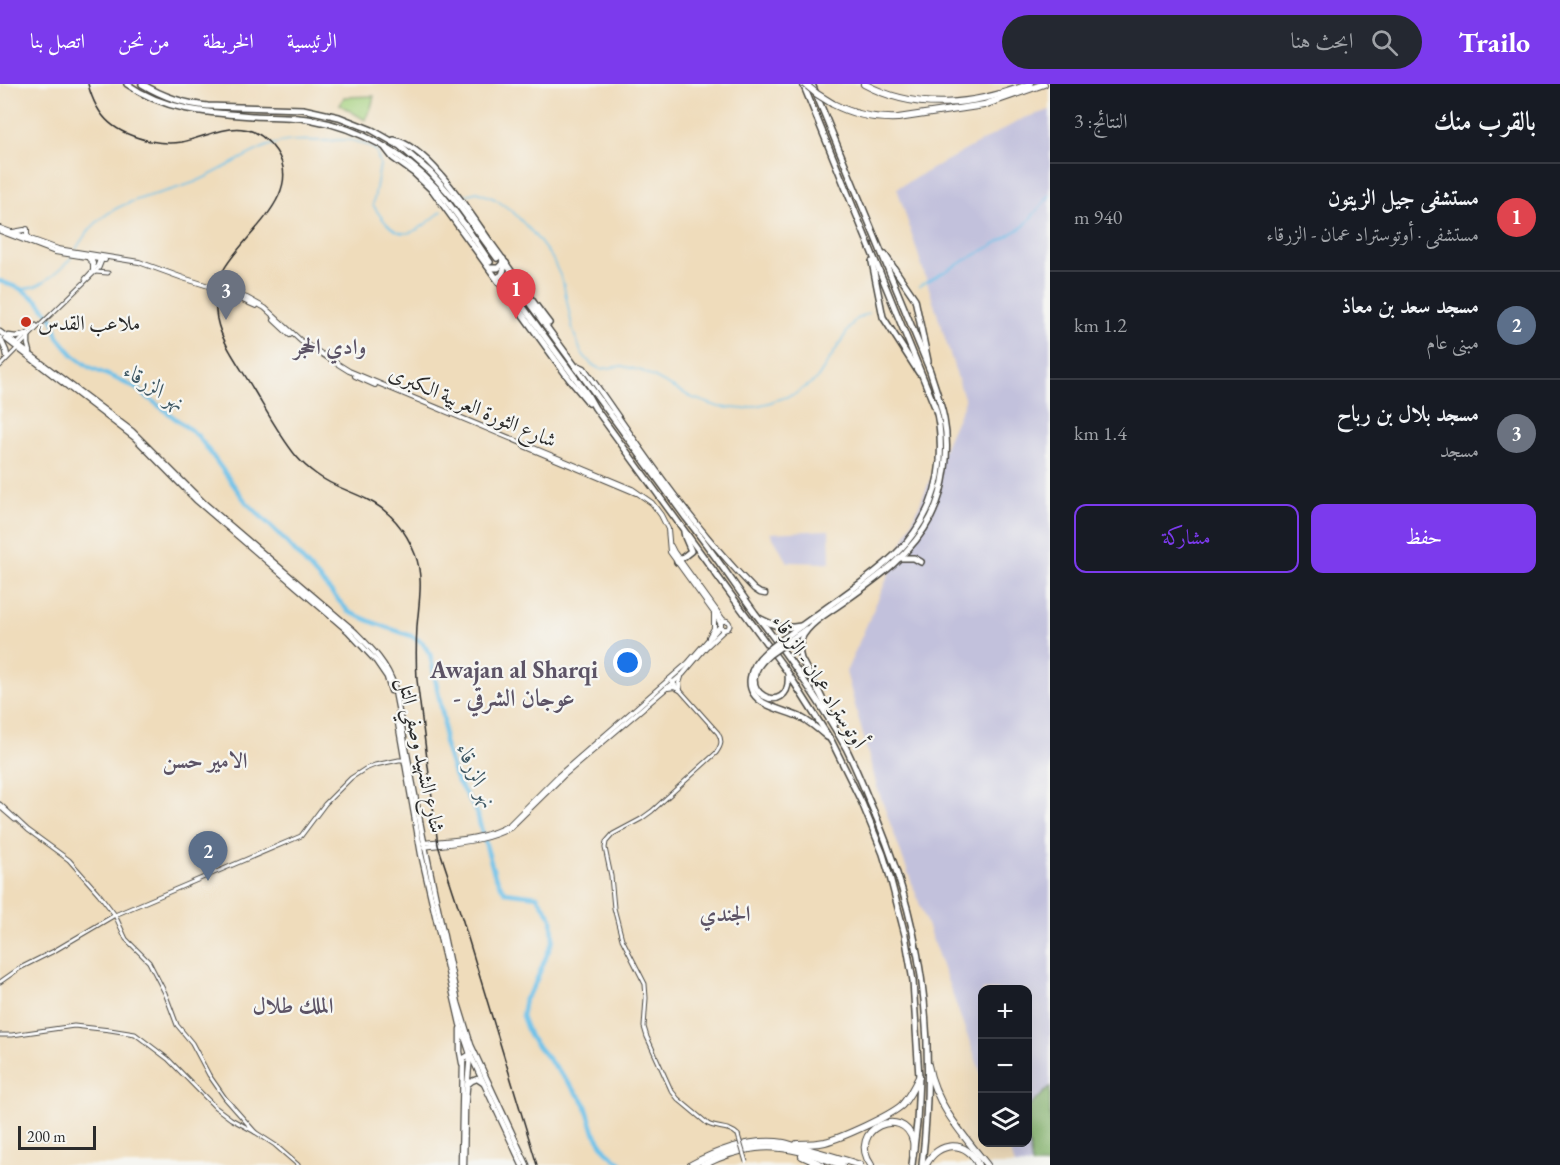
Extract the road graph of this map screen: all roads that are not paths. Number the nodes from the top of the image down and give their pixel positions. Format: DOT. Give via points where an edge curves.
graph roads {
  1 [pos="127,84"];
  2 [pos="142,84"];
  3 [pos="804,84"];
  4 [pos="812,84"];
  5 [pos="864,84"];
  6 [pos="1030,84"];
  7 [pos="1044,84"];
  8 [pos="0,230"];
  9 [pos="10,232"];
  10 [pos="32,241"];
  11 [pos="879,246"];
  12 [pos="870,249"];
  13 [pos="72,254"];
  14 [pos="86,257"];
  15 [pos="101,258"];
  16 [pos="502,260"];
  17 [pos="490,265"];
  18 [pos="94,271"];
  19 [pos="108,273"];
  20 [pos="515,276"];
  21 [pos="499,277"];
  22 [pos="516,285"];
  23 [pos="507,289"];
  24 [pos="1,335"];
  25 [pos="28,335"];
  26 [pos="17,346"];
  27 [pos="31,354"];
  28 [pos="7,356"];
  29 [pos="15,357"];
  30 [pos="0,364"];
  31 [pos="579,366"];
  32 [pos="930,371"];
  33 [pos="925,381"];
  34 [pos="600,399"];
  35 [pos="684,531"];
  36 [pos="914,543"];
  37 [pos="711,545"];
  38 [pos="703,556"];
  39 [pos="899,558"];
  40 [pos="679,562"];
  41 [pos="876,575"];
  42 [pos="765,594"];
  43 [pos="714,612"];
  44 [pos="758,615"];
  45 [pos="722,624"];
  46 [pos="807,625"];
  47 [pos="725,629"];
  48 [pos="704,645"];
  49 [pos="767,654"];
  50 [pos="788,673"];
  51 [pos="683,674"];
  52 [pos="672,681"];
  53 [pos="665,689"];
  54 [pos="680,690"];
  55 [pos="839,737"];
  56 [pos="832,742"];
  57 [pos="405,761"];
  58 [pos="0,805"];
  59 [pos="486,835"];
  60 [pos="424,844"];
  61 [pos="115,915"];
  62 [pos="0,982"];
  63 [pos="460,1024"];
  64 [pos="0,1035"];
  65 [pos="471,1044"];
  66 [pos="470,1054"];
  67 [pos="476,1056"];
  68 [pos="463,1065"];
  69 [pos="928,1065"];
  70 [pos="919,1077"];
  71 [pos="467,1085"];
  72 [pos="485,1085"];
  73 [pos="255,1132"];
  74 [pos="787,1147"];
  75 [pos="913,1155"];
  76 [pos="746,1164"];
  77 [pos="298,1165"];
  78 [pos="462,1165"];
  79 [pos="525,1165"];
  80 [pos="691,1165"];
  81 [pos="703,1165"];
  82 [pos="822,1165"];
  83 [pos="842,1165"];
  84 [pos="860,1165"];
  85 [pos="871,1165"];
  86 [pos="912,1165"];
  87 [pos="924,1165"];
  88 [pos="978,1165"];
  89 [pos="987,1165"];
  1 -- 17 [label="highway, أوتوستراد عمان - الزرقاء" via="148,97 182,108 315,120 357,134 385,148 436,188"];
  2 -- 16 [label="highway, أوتوستراد عمان - الزرقاء" via="195,105 299,109 328,114 402,143 452,189"];
  3 -- 7 [label="highway, bridge" via="858,115 884,118 984,105"];
  3 -- 12 [label="highway"];
  4 -- 11 [label="highway"];
  5 -- 6 [label="highway" via="904,99 952,103 984,99"];
  8 -- 9 [label="main road, شارع الثورة العربية الكبرى"];
  8 -- 13 [label="main road, شارع الثورة العربية الكبرى"];
  9 -- 10 [label="main road, شارع الثورة العربية الكبرى"];
  9 -- 10 [label="main road" via="26,229"];
  10 -- 13 [label="main road, شارع الثورة العربية الكبرى"];
  11 -- 32 [label="highway"];
  11 -- 32 [label="highway" via="915,299"];
  12 -- 33 [label="highway"];
  12 -- 33 [label="highway" via="883,317"];
  13 -- 14 [label="main road, شارع الثورة العربية الكبرى"];
  13 -- 15 [label="main road, شارع الثورة العربية الكبرى"];
  14 -- 15 [label="main road, شارع الثورة العربية الكبرى"];
  14 -- 18 [label="main road" via="93,263"];
  15 -- 18 [label="street"];
  15 -- 40 [label="main road, شارع الثورة العربية الكبرى" via="139,262 247,298 265,308 301,341 351,372 632,489 652,503 664,520 669,543"];
  16 -- 17 [label="highway" via="498,268"];
  16 -- 20 [label="highway, أوتوستراد عمان - الزرقاء"];
  16 -- 21 [label="highway"];
  17 -- 21 [label="highway, أوتوستراد عمان - الزرقاء"];
  18 -- 19 [label="street"];
  18 -- 25 [label="street"];
  20 -- 21 [label="highway"];
  20 -- 23 [label="highway" via="506,280"];
  20 -- 31 [label="highway, أوتوستراد عمان - الزرقاء"];
  21 -- 23 [label="highway, أوتوستراد عمان - الزرقاء"];
  22 -- 34 [label="highway, أوتوستراد عمان - الزرقاء"];
  23 -- 35 [label="highway, أوتوستراد عمان - الزرقاء"];
  24 -- 25 [label="main road"];
  24 -- 26 [label="main road, شارع الشهيد وصفي التل"];
  24 -- 28 [label="main road"];
  25 -- 26 [label="street"];
  25 -- 27 [label="main road"];
  26 -- 27 [label="main road, شارع الشهيد وصفي التل"];
  26 -- 28 [label="street"];
  26 -- 57 [label="main road, شارع الشهيد وصفي التل" via="135,438 196,500 364,646 389,682"];
  27 -- 60 [label="main road, شارع الشهيد وصفي التل" via="138,435 204,503 374,652 394,686"];
  28 -- 29 [label="street"];
  28 -- 30 [label="street"];
  31 -- 34 [label="highway, أوتوستراد عمان - الزرقاء"];
  31 -- 37 [label="main road"];
  32 -- 36 [label="highway" via="944,418 945,463 937,502"];
  33 -- 41 [label="highway" via="938,414 941,442 934,491 912,535"];
  34 -- 37 [label="highway, أوتوستراد عمان - الزرقاء" via="686,518"];
  35 -- 38 [label="highway, أوتوستراد عمان - الزرقاء"];
  35 -- 40 [label="highway" via="691,551"];
  36 -- 39 [label="highway"];
  36 -- 39 [label="highway" via="919,560"];
  37 -- 42 [label="main road" via="754,590"];
  37 -- 44 [label="highway, أوتوستراد عمان - الزرقاء"];
  38 -- 40 [label="highway" via="694,554"];
  38 -- 50 [label="highway, أوتوستراد عمان - الزرقاء"];
  39 -- 41 [label="highway"];
  40 -- 43 [label="main road, شارع الثورة العربية الكبرى"];
  40 -- 45 [label="main road, شارع الثورة العربية الكبرى"];
  41 -- 46 [label="highway"];
  43 -- 45 [label="main road, شارع الثورة العربية الكبرى"];
  43 -- 48 [label="main road" via="714,628"];
  44 -- 46 [label="highway" via="782,628"];
  44 -- 55 [label="highway, أوتوستراد عمان - الزرقاء"];
  45 -- 47 [label="main road"];
  45 -- 47 [label="main road" via="730,625"];
  45 -- 48 [label="main road"];
  46 -- 49 [label="highway, bridge"];
  46 -- 55 [label="highway" via="799,653"];
  47 -- 51 [label="main road"];
  48 -- 52 [label="main road"];
  49 -- 50 [label="highway" via="755,674 761,695 777,699 783,695 789,683"];
  49 -- 56 [label="highway" via="755,663 751,673 757,698 805,720"];
  50 -- 56 [label="highway, أوتوستراد عمان - الزرقاء"];
  51 -- 52 [label="main road"];
  51 -- 54 [label="main road"];
  52 -- 53 [label="main road"];
  52 -- 54 [label="street"];
  52 -- 59 [label="main road" via="557,777 513,822"];
  53 -- 54 [label="main road"];
  53 -- 59 [label="main road" via="563,776 514,825 501,833"];
  54 -- 76 [label="street, bridge" via="718,733 721,745 662,803 610,836 605,848 619,930 645,986 647,1037 678,1100 708,1124 738,1135"];
  55 -- 69 [label="highway, أوتوستراد عمان - الزرقاء" via="876,813 906,900 922,978"];
  56 -- 70 [label="highway, أوتوستراد عمان - الزرقاء" via="883,854 905,934 913,981"];
  57 -- 60 [label="main road, شارع الشهيد وصفي التل"];
  57 -- 61 [label="street" via="365,769 351,778 301,836"];
  58 -- 61 [label="street" via="69,860"];
  59 -- 60 [label="main road"];
  60 -- 63 [label="main road, شارع الشهيد وصفي التل"];
  60 -- 65 [label="main road, شارع الشهيد وصفي التل" via="458,1004"];
  61 -- 62 [label="street"];
  61 -- 73 [label="street" via="126,939 149,962 177,1025 209,1075"];
  63 -- 66 [label="main road, شارع الشهيد وصفي التل"];
  63 -- 68 [label="main road"];
  64 -- 73 [label="street" via="75,1026 131,1033 168,1059 215,1107"];
  65 -- 66 [label="main road"];
  65 -- 67 [label="main road, شارع الشهيد وصفي التل"];
  66 -- 67 [label="main road"];
  66 -- 68 [label="main road"];
  66 -- 71 [label="main road"];
  66 -- 72 [label="main road, شارع الشهيد وصفي التل"];
  67 -- 79 [label="main road, شارع الشهيد وصفي التل"];
  68 -- 78 [label="main road"];
  69 -- 87 [label="highway, أوتوستراد عمان - الزرقاء"];
  69 -- 89 [label="highway" via="940,1100"];
  70 -- 74 [label="highway" via="903,1103 885,1116 826,1142"];
  70 -- 75 [label="highway, أوتوستراد عمان - الزرقاء"];
  71 -- 72 [label="main road" via="477,1079"];
  71 -- 78 [label="main road"];
  72 -- 79 [label="main road, شارع الشهيد وصفي التل"];
  73 -- 77 [label="street"];
  74 -- 80 [label="highway" via="754,1143 736,1146"];
  74 -- 81 [label="highway" via="737,1151"];
  74 -- 82 [label="highway"];
  74 -- 83 [label="highway"];
  74 -- 84 [label="highway"];
  75 -- 85 [label="highway" via="906,1129 885,1123 866,1140 865,1151"];
  75 -- 86 [label="highway, أوتوستراد عمان - الزرقاء"];
  87 -- 88 [label="highway" via="937,1151 952,1146 970,1153"];
}
